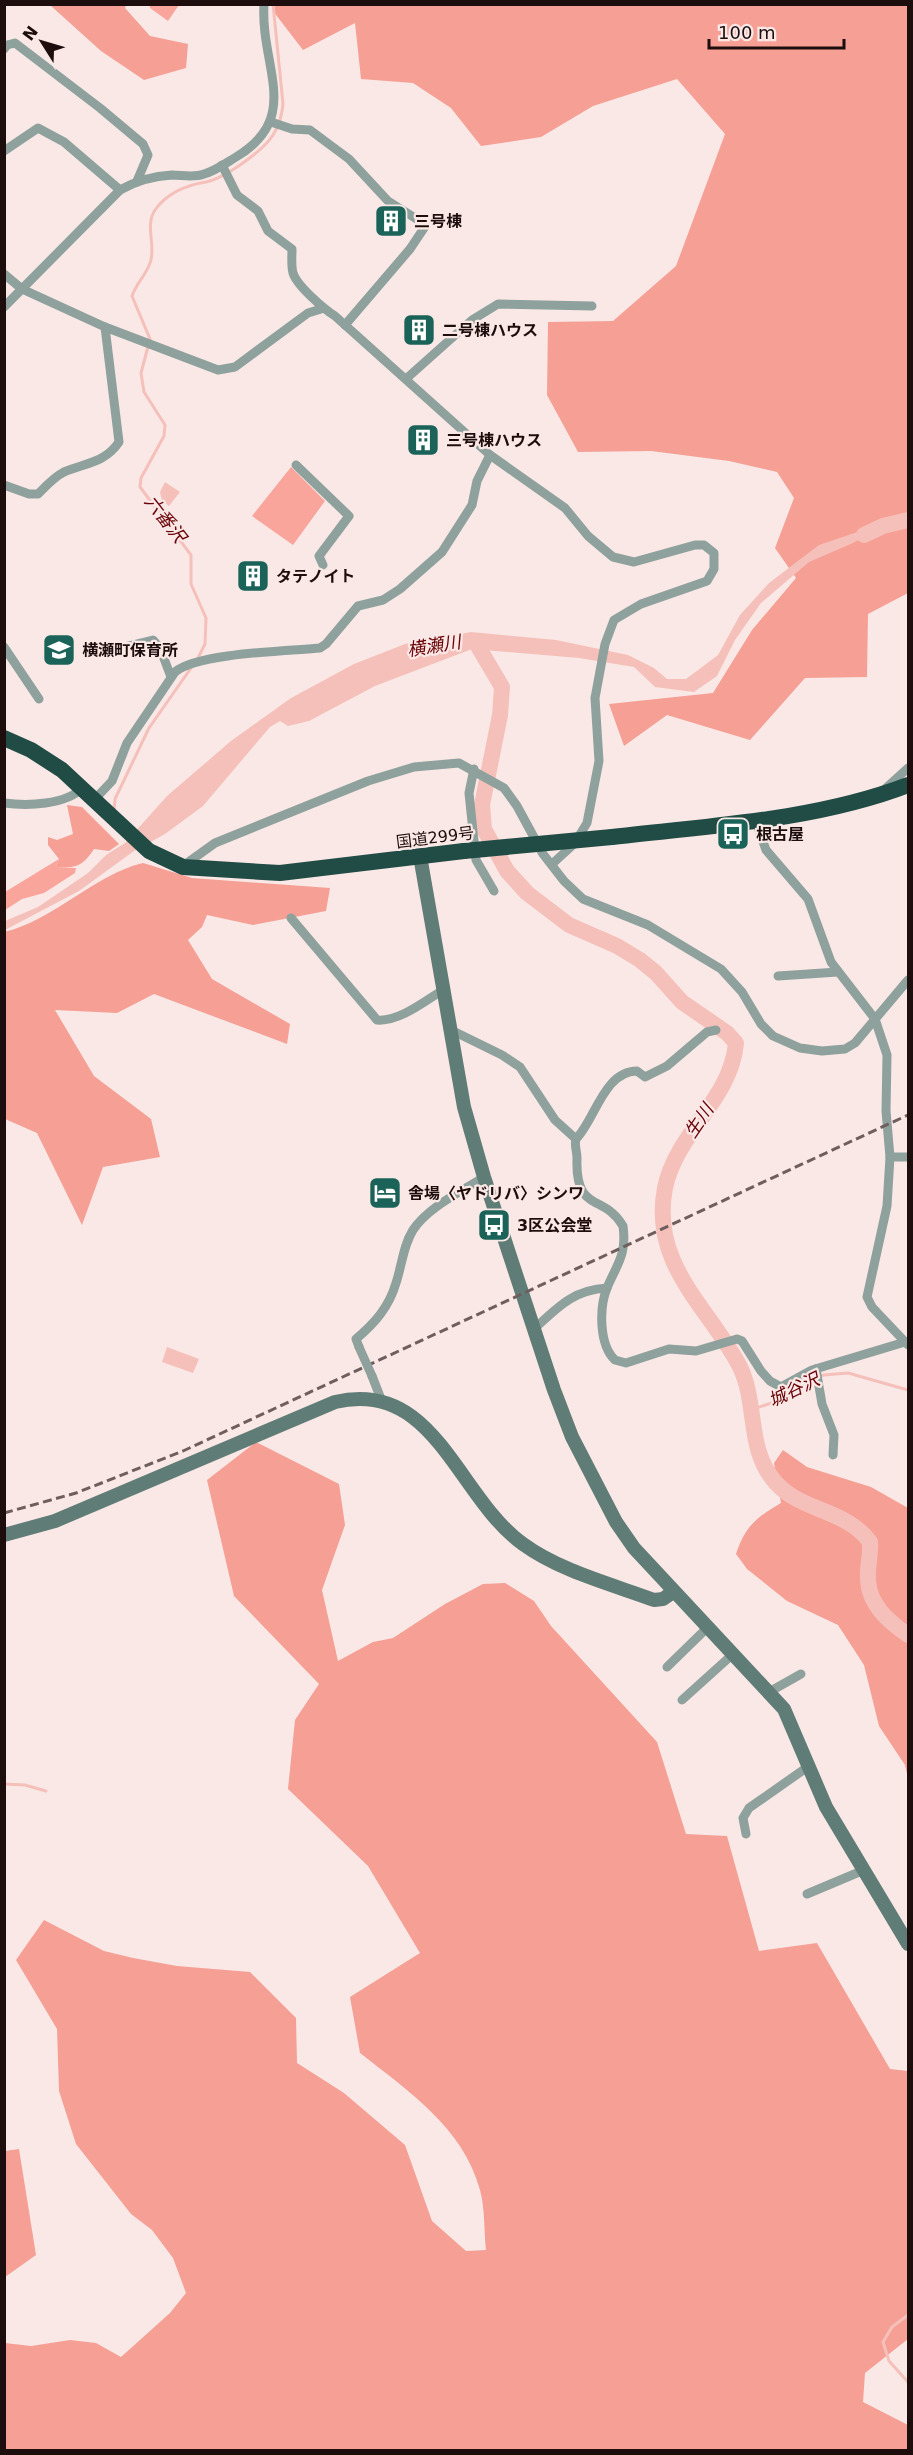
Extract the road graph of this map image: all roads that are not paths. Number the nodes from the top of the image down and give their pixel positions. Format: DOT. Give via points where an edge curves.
graph roads {
  1 [pos="264,4"];
  2 [pos="4,49"];
  3 [pos="271,122"];
  4 [pos="4,151"];
  5 [pos="223,167"];
  6 [pos="137,181"];
  7 [pos="120,190"];
  8 [pos="4,273"];
  9 [pos="22,289"];
  10 [pos="592,306"];
  11 [pos="4,307"];
  12 [pos="321,309"];
  13 [pos="345,325"];
  14 [pos="105,327"];
  15 [pos="407,378"];
  16 [pos="490,455"];
  17 [pos="296,465"];
  18 [pos="4,485"];
  19 [pos="323,566"];
  20 [pos="4,646"];
  21 [pos="120,648"];
  22 [pos="171,676"];
  23 [pos="39,699"];
  24 [pos="4,738"];
  25 [pos="909,768"];
  26 [pos="477,772"];
  27 [pos="909,785"];
  28 [pos="82,788"];
  29 [pos="876,796"];
  30 [pos="4,802"];
  31 [pos="99,803"];
  32 [pos="755,819"];
  33 [pos="420,856"];
  34 [pos="552,864"];
  35 [pos="183,867"];
  36 [pos="494,891"];
  37 [pos="291,918"];
  38 [pos="838,972"];
  39 [pos="778,976"];
  40 [pos="909,980"];
  41 [pos="443,990"];
  42 [pos="874,1018"];
  43 [pos="451,1030"];
  44 [pos="716,1030"];
  45 [pos="576,1139"];
  46 [pos="890,1157"];
  47 [pos="909,1157"];
  48 [pos="484,1178"];
  49 [pos="607,1288"];
  50 [pos="534,1329"];
  51 [pos="907,1344"];
  52 [pos="816,1369"];
  53 [pos="381,1399"];
  54 [pos="833,1455"];
  55 [pos="4,1535"];
  56 [pos="673,1592"];
  57 [pos="707,1628"];
  58 [pos="733,1654"];
  59 [pos="667,1667"];
  60 [pos="801,1674"];
  61 [pos="769,1692"];
  62 [pos="682,1700"];
  63 [pos="809,1766"];
  64 [pos="746,1834"];
  65 [pos="864,1870"];
  66 [pos="807,1894"];
  67 [pos="909,1944"];
  1 -- 3 [label="street" via="264,37 275,103"];
  2 -- 6 [label="street" via="15,43 143,144 148,155"];
  3 -- 5 [label="street" via="262,137"];
  3 -- 13 [label="street" via="310,130 349,159 388,201 426,225"];
  4 -- 7 [label="street" via="39,128 64,142"];
  5 -- 6 [label="street" via="203,175"];
  5 -- 12 [label="street" via="237,195 258,211 268,231 292,249 292,272"];
  6 -- 7 [label="street"];
  7 -- 9 [label="street"];
  8 -- 9 [label="street"];
  9 -- 11 [label="street"];
  9 -- 14 [label="street"];
  10 -- 15 [label="street" via="498,304 472,320"];
  12 -- 13 [label="street"];
  12 -- 14 [label="street" via="308,313 235,367 224,370"];
  13 -- 15 [label="street"];
  14 -- 18 [label="street" via="119,442 86,467 57,476 38,494 28,495"];
  15 -- 16 [label="street"];
  16 -- 22 [label="street" via="477,481 472,505 442,552 392,595 358,606 327,645 205,661 186,666"];
  16 -- 34 [label="street" via="565,508 588,536 613,556 634,562 694,545 704,545 714,553 714,569 707,580 614,620 605,644 595,698 599,761 587,823 574,844"];
  17 -- 19 [label="street" via="348,516 322,550"];
  20 -- 23 [label="street"];
  21 -- 22 [label="street" via="153,640"];
  22 -- 31 [label="street" via="128,743"];
  24 -- 28 [label="highway, 国道299号" via="49,761"];
  25 -- 29 [label="street"];
  26 -- 34 [label="street" via="504,788"];
  26 -- 35 [label="street" via="459,763 440,763 381,777 215,843"];
  26 -- 36 [label="street" via="469,793 476,860"];
  27 -- 29 [label="highway, 国道299号"];
  28 -- 30 [label="street" via="71,798 24,804"];
  28 -- 31 [label="highway, 国道299号"];
  29 -- 32 [label="highway, 国道299号"];
  31 -- 35 [label="highway, 国道299号" via="155,856"];
  32 -- 33 [label="highway, 国道299号, bridge"];
  32 -- 38 [label="street" via="766,850 808,899"];
  33 -- 35 [label="highway, 国道299号" via="280,873"];
  33 -- 41 [label="street"];
  34 -- 42 [label="street" via="583,899 648,925 721,969 742,992 761,1024 786,1043 822,1051 845,1049"];
  37 -- 41 [label="street" via="377,1020 396,1017"];
  38 -- 39 [label="street"];
  38 -- 42 [label="street"];
  40 -- 42 [label="street"];
  41 -- 43 [label="street"];
  42 -- 46 [label="street" via="887,1055"];
  43 -- 45 [label="street" via="520,1067 555,1120"];
  43 -- 48 [label="street" via="464,1107"];
  44 -- 45 [label="street" via="707,1032 659,1071 645,1077 637,1071 625,1074 607,1090"];
  45 -- 49 [label="street" via="575,1167 580,1188 623,1226 623,1256"];
  46 -- 47 [label="street"];
  46 -- 51 [label="street" via="887,1206 867,1297"];
  48 -- 50 [label="street"];
  48 -- 53 [label="street, bridge" via="414,1228 390,1299 377,1321 356,1339"];
  49 -- 50 [label="street" via="588,1289 571,1298"];
  49 -- 52 [label="street" via="602,1318 606,1347 615,1360 626,1363 669,1349 696,1351 731,1340 742,1341 760,1371 776,1386"];
  50 -- 56 [label="street" via="572,1437 616,1522"];
  51 -- 52 [label="street"];
  52 -- 54 [label="street" via="820,1395 834,1434"];
  53 -- 55 [label="street" via="334,1402 55,1521"];
  53 -- 56 [label="street" via="416,1418 495,1517 541,1556 654,1600"];
  56 -- 57 [label="street"];
  57 -- 58 [label="street"];
  57 -- 59 [label="street"];
  58 -- 61 [label="street"];
  58 -- 62 [label="street"];
  60 -- 61 [label="street"];
  61 -- 63 [label="street" via="790,1719"];
  63 -- 64 [label="street" via="748,1808 743,1818"];
  63 -- 65 [label="street" via="826,1808"];
  65 -- 66 [label="street"];
  65 -- 67 [label="street"];
}
